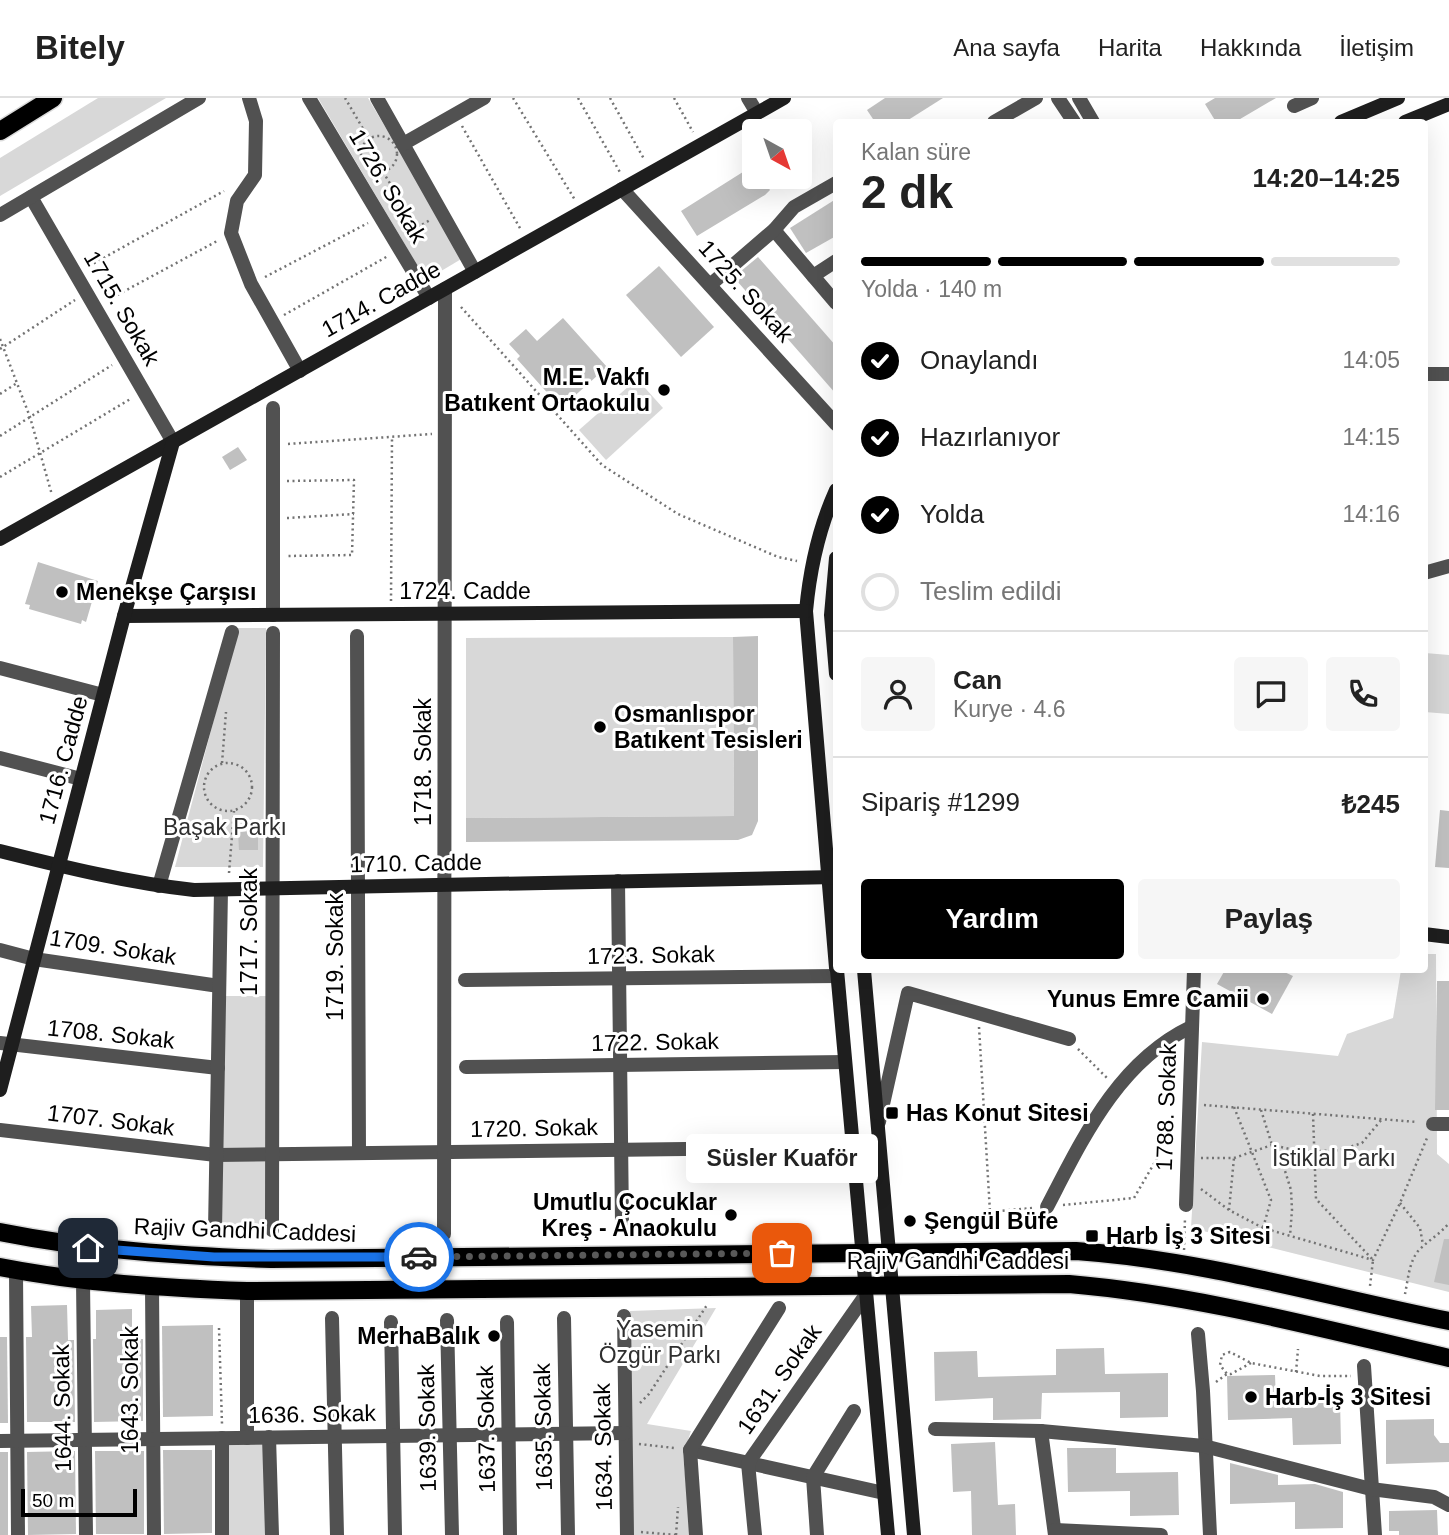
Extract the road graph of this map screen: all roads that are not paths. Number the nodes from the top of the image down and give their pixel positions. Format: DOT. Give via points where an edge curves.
graph roads {
  1 [pos="53,98"];
  2 [pos="199,98"];
  3 [pos="249,98"];
  4 [pos="309,98"];
  5 [pos="377,98"];
  6 [pos="484,98"];
  7 [pos="748,98"];
  8 [pos="784,98"];
  9 [pos="1036,98"];
  10 [pos="1058,98"];
  11 [pos="1079,98"];
  12 [pos="1312,98"];
  13 [pos="1398,98"];
  14 [pos="1449,104"];
  15 [pos="1294,106"];
  16 [pos="757,113"];
  17 [pos="999,119"];
  18 [pos="1072,119"];
  19 [pos="1091,119"];
  20 [pos="1349,119"];
  21 [pos="1412,119"];
  22 [pos="0,131"];
  23 [pos="403,144"];
  24 [pos="833,185"];
  25 [pos="625,188"];
  26 [pos="31,197"];
  27 [pos="0,215"];
  28 [pos="775,230"];
  29 [pos="833,263"];
  30 [pos="475,272"];
  31 [pos="813,276"];
  32 [pos="710,285"];
  33 [pos="445,289"];
  34 [pos="429,298"];
  35 [pos="833,299"];
  36 [pos="300,370"];
  37 [pos="1428,374"];
  38 [pos="1449,374"];
  39 [pos="273,408"];
  40 [pos="833,421"];
  41 [pos="173,442"];
  42 [pos="833,497"];
  43 [pos="0,539"];
  44 [pos="1449,566"];
  45 [pos="1428,572"];
  46 [pos="806,611"];
  47 [pos="446,614"];
  48 [pos="273,615"];
  49 [pos="124,616"];
  50 [pos="232,632"];
  51 [pos="273,634"];
  52 [pos="357,636"];
  53 [pos="0,668"];
  54 [pos="103,695"];
  55 [pos="0,758"];
  56 [pos="81,779"];
  57 [pos="0,850"];
  58 [pos="59,866"];
  59 [pos="832,877"];
  60 [pos="618,881"];
  61 [pos="445,885"];
  62 [pos="159,886"];
  63 [pos="358,887"];
  64 [pos="272,889"];
  65 [pos="224,890"];
  66 [pos="833,896"];
  67 [pos="1428,934"];
  68 [pos="1449,937"];
  69 [pos="0,950"];
  70 [pos="34,959"];
  71 [pos="833,971"];
  72 [pos="837,973"];
  73 [pos="864,973"];
  74 [pos="1194,973"];
  75 [pos="619,978"];
  76 [pos="465,980"];
  77 [pos="219,986"];
  78 [pos="1191,1027"];
  79 [pos="1069,1039"];
  80 [pos="6,1044"];
  81 [pos="845,1062"];
  82 [pos="620,1065"];
  83 [pos="218,1068"];
  84 [pos="466,1068"];
  85 [pos="0,1090"];
  86 [pos="878,1122"];
  87 [pos="1433,1124"];
  88 [pos="1449,1124"];
  89 [pos="0,1130"];
  90 [pos="852,1147"];
  91 [pos="621,1149"];
  92 [pos="444,1151"];
  93 [pos="359,1152"];
  94 [pos="272,1153"];
  95 [pos="216,1155"];
  96 [pos="1186,1205"];
  97 [pos="1047,1207"];
  98 [pos="622,1222"];
  99 [pos="215,1230"];
  100 [pos="272,1230"];
  101 [pos="0,1232"];
  102 [pos="444,1234"];
  103 [pos="891,1251"];
  104 [pos="862,1252"];
  105 [pos="8,1269"];
  106 [pos="83,1281"];
  107 [pos="893,1285"];
  108 [pos="152,1287"];
  109 [pos="247,1291"];
  110 [pos="865,1291"];
  111 [pos="779,1308"];
  112 [pos="624,1316"];
  113 [pos="332,1318"];
  114 [pos="564,1318"];
  115 [pos="447,1321"];
  116 [pos="1449,1321"];
  117 [pos="391,1322"];
  118 [pos="507,1322"];
  119 [pos="1198,1334"];
  120 [pos="1449,1357"];
  121 [pos="1364,1366"];
  122 [pos="854,1410"];
  123 [pos="936,1429"];
  124 [pos="1041,1431"];
  125 [pos="566,1434"];
  126 [pos="450,1435"];
  127 [pos="508,1435"];
  128 [pos="393,1436"];
  129 [pos="269,1437"];
  130 [pos="335,1437"];
  131 [pos="222,1438"];
  132 [pos="247,1438"];
  133 [pos="626,1438"];
  134 [pos="153,1439"];
  135 [pos="17,1440"];
  136 [pos="85,1440"];
  137 [pos="0,1441"];
  138 [pos="1204,1446"];
  139 [pos="690,1450"];
  140 [pos="748,1463"];
  141 [pos="813,1477"];
  142 [pos="1371,1489"];
  143 [pos="884,1493"];
  144 [pos="1449,1505"];
  145 [pos="1055,1532"];
  146 [pos="627,1533"];
  147 [pos="18,1535"];
  148 [pos="86,1535"];
  149 [pos="154,1535"];
  150 [pos="222,1535"];
  151 [pos="272,1535"];
  152 [pos="337,1535"];
  153 [pos="395,1535"];
  154 [pos="452,1535"];
  155 [pos="510,1535"];
  156 [pos="568,1535"];
  157 [pos="696,1535"];
  158 [pos="755,1535"];
  159 [pos="817,1535"];
  160 [pos="888,1535"];
  161 [pos="914,1535"];
  162 [pos="1161,1535"];
  163 [pos="1210,1535"];
  164 [pos="1375,1535"];
  1 -- 22 [label="main road"];
  2 -- 26 [label="street"];
  3 -- 36 [label="street" via="256,121 255,175 237,201 231,233 251,284"];
  4 -- 34 [label="street, 1726. Sokak"];
  5 -- 23 [label="street, 1726. Sokak"];
  6 -- 23 [label="street"];
  7 -- 16 [label="street"];
  8 -- 16 [label="street, 1714. Cadde"];
  9 -- 17 [label="street"];
  10 -- 18 [label="street"];
  11 -- 19 [label="street"];
  12 -- 15 [label="street"];
  13 -- 20 [label="street"];
  14 -- 21 [label="street"];
  16 -- 25 [label="street, 1714. Cadde"];
  23 -- 30 [label="street, 1726. Sokak"];
  24 -- 28 [label="street" via="794,207"];
  25 -- 30 [label="street, 1714. Cadde"];
  25 -- 32 [label="street, 1725. Sokak"];
  26 -- 27 [label="street"];
  26 -- 41 [label="street, 1715. Sokak"];
  28 -- 31 [label="street"];
  28 -- 32 [label="street"];
  29 -- 31 [label="street"];
  30 -- 33 [label="street, 1714. Cadde"];
  31 -- 35 [label="street"];
  32 -- 40 [label="street, 1725. Sokak"];
  33 -- 34 [label="street, 1714. Cadde"];
  33 -- 47 [label="street, 1718. Sokak"];
  34 -- 36 [label="street, 1714. Cadde"];
  36 -- 41 [label="street, 1714. Cadde"];
  37 -- 38 [label="street"];
  39 -- 48 [label="street"];
  41 -- 43 [label="street, 1714. Cadde"];
  41 -- 49 [label="street, 1716. Cadde"];
  42 -- 46 [label="street" via="811,564"];
  44 -- 45 [label="street"];
  46 -- 47 [label="street, 1724. Cadde"];
  46 -- 59 [label="street"];
  47 -- 48 [label="street, 1724. Cadde"];
  47 -- 61 [label="street, 1718. Sokak"];
  48 -- 49 [label="street, 1724. Cadde"];
  49 -- 54 [label="street, 1716. Cadde"];
  50 -- 62 [label="street"];
  51 -- 64 [label="street, 1717. Sokak"];
  52 -- 63 [label="street, 1719. Sokak"];
  53 -- 54 [label="street"];
  54 -- 56 [label="street, 1716. Cadde"];
  55 -- 56 [label="street"];
  56 -- 58 [label="street, 1716. Cadde"];
  57 -- 58 [label="street, 1710. Cadde"];
  58 -- 62 [label="street, 1710. Cadde"];
  58 -- 70 [label="street, 1716. Cadde"];
  59 -- 60 [label="street, 1710. Cadde"];
  59 -- 66 [label="street"];
  60 -- 61 [label="street, 1710. Cadde"];
  60 -- 75 [label="street"];
  61 -- 63 [label="street, 1710. Cadde"];
  61 -- 92 [label="street, 1718. Sokak"];
  62 -- 65 [label="street, 1710. Cadde"];
  63 -- 64 [label="street, 1710. Cadde"];
  63 -- 93 [label="street, 1719. Sokak"];
  64 -- 65 [label="street, 1710. Cadde"];
  64 -- 94 [label="street, 1717. Sokak"];
  65 -- 77 [label="street, 1717. Sokak"];
  67 -- 68 [label="street"];
  69 -- 70 [label="street, 1709. Sokak"];
  70 -- 77 [label="street, 1709. Sokak"];
  70 -- 80 [label="street, 1716. Cadde"];
  71 -- 75 [label="street, 1723. Sokak"];
  72 -- 81 [label="street"];
  73 -- 86 [label="street"];
  74 -- 78 [label="street, 1788. Sokak"];
  75 -- 76 [label="street, 1723. Sokak"];
  75 -- 82 [label="street"];
  77 -- 83 [label="street, 1717. Sokak"];
  78 -- 96 [label="street, 1788. Sokak"];
  78 -- 97 [label="street" via="1170,1037 1116,1088"];
  79 -- 86 [label="street" via="908,993"];
  80 -- 83 [label="street, 1708. Sokak"];
  80 -- 85 [label="street, 1716. Cadde"];
  81 -- 82 [label="street, 1722. Sokak"];
  81 -- 90 [label="street"];
  82 -- 84 [label="street, 1722. Sokak"];
  82 -- 91 [label="street"];
  83 -- 95 [label="street, 1717. Sokak"];
  86 -- 103 [label="street"];
  87 -- 88 [label="street"];
  89 -- 95 [label="street, 1707. Sokak"];
  90 -- 91 [label="street, 1720. Sokak"];
  90 -- 104 [label="street"];
  91 -- 92 [label="street, 1720. Sokak"];
  91 -- 98 [label="street"];
  92 -- 93 [label="street, 1720. Sokak"];
  92 -- 102 [label="street, 1718. Sokak"];
  93 -- 94 [label="street, 1720. Sokak"];
  94 -- 95 [label="street, 1720. Sokak"];
  94 -- 100 [label="street, 1717. Sokak"];
  95 -- 99 [label="street, 1717. Sokak"];
  101 -- 104 [label="main road, Rajiv Gandhi Caddesi" via="88,1248 248,1258"];
  103 -- 104 [label="main road, Rajiv Gandhi Caddesi"];
  103 -- 107 [label="street"];
  103 -- 116 [label="main road, Rajiv Gandhi Caddesi" via="1124,1255"];
  104 -- 110 [label="street"];
  105 -- 106 [label="main road, Rajiv Gandhi Caddesi"];
  105 -- 135 [label="street"];
  106 -- 108 [label="main road, Rajiv Gandhi Caddesi"];
  106 -- 136 [label="street, 1644. Sokak"];
  107 -- 110 [label="main road, Rajiv Gandhi Caddesi"];
  107 -- 120 [label="main road, Rajiv Gandhi Caddesi" via="1069,1284 1149,1292"];
  107 -- 161 [label="street"];
  108 -- 109 [label="main road, Rajiv Gandhi Caddesi"];
  108 -- 134 [label="street, 1643. Sokak"];
  109 -- 110 [label="main road, Rajiv Gandhi Caddesi" via="718,1287"];
  109 -- 132 [label="street"];
  110 -- 140 [label="street, 1631. Sokak"];
  110 -- 143 [label="street"];
  111 -- 139 [label="street"];
  112 -- 133 [label="street, 1634. Sokak"];
  113 -- 130 [label="street"];
  114 -- 125 [label="street, 1635. Sokak"];
  115 -- 126 [label="street, 1639. Sokak"];
  117 -- 128 [label="street"];
  118 -- 127 [label="street, 1637. Sokak"];
  119 -- 138 [label="street"];
  121 -- 142 [label="street"];
  122 -- 141 [label="street"];
  123 -- 124 [label="street"];
  124 -- 138 [label="street"];
  124 -- 145 [label="street"];
  125 -- 127 [label="street, 1636. Sokak"];
  125 -- 133 [label="street, 1636. Sokak"];
  125 -- 156 [label="street, 1635. Sokak"];
  126 -- 127 [label="street, 1636. Sokak"];
  126 -- 128 [label="street, 1636. Sokak"];
  126 -- 154 [label="street, 1639. Sokak"];
  127 -- 155 [label="street, 1637. Sokak"];
  128 -- 130 [label="street, 1636. Sokak"];
  128 -- 153 [label="street"];
  129 -- 130 [label="street, 1636. Sokak"];
  129 -- 132 [label="street, 1636. Sokak"];
  129 -- 151 [label="street"];
  130 -- 152 [label="street"];
  131 -- 132 [label="street, 1636. Sokak"];
  131 -- 134 [label="street, 1636. Sokak"];
  131 -- 150 [label="street"];
  133 -- 146 [label="street, 1634. Sokak"];
  134 -- 136 [label="street, 1636. Sokak"];
  134 -- 149 [label="street, 1643. Sokak"];
  135 -- 136 [label="street, 1636. Sokak"];
  135 -- 137 [label="street, 1636. Sokak"];
  135 -- 147 [label="street"];
  136 -- 148 [label="street, 1644. Sokak"];
  138 -- 142 [label="street"];
  138 -- 163 [label="street"];
  139 -- 140 [label="street"];
  139 -- 157 [label="street"];
  140 -- 141 [label="street"];
  140 -- 158 [label="street, 1631. Sokak"];
  141 -- 143 [label="street"];
  141 -- 159 [label="street"];
  142 -- 144 [label="street" via="1434,1497"];
  142 -- 164 [label="street"];
  143 -- 160 [label="street"];
  145 -- 162 [label="street"];
}
